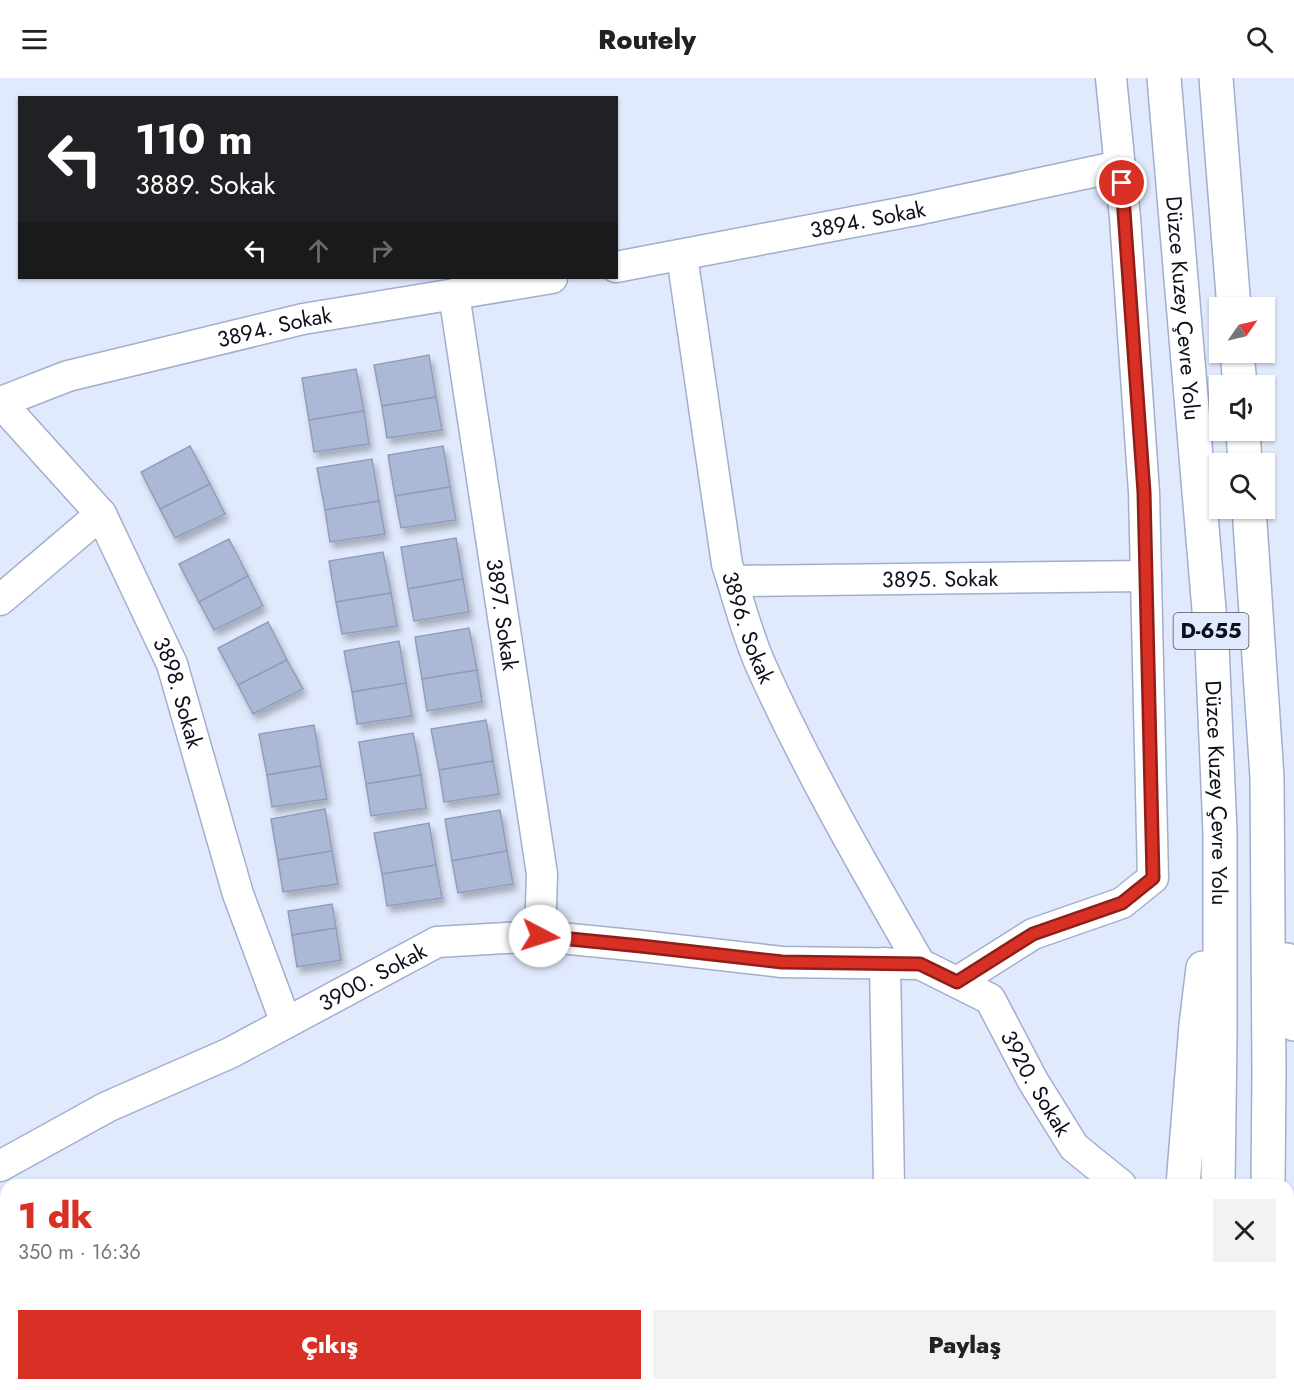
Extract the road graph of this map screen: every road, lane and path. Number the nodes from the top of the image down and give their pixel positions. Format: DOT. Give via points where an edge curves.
graph roads {
  1 [pos="1111,78"];
  2 [pos="1164,78"];
  3 [pos="1216,78"];
  4 [pos="1120,166"];
  5 [pos="682,256"];
  6 [pos="618,267"];
  7 [pos="546,279"];
  8 [pos="454,294"];
  9 [pos="1233,297"];
  10 [pos="0,402"];
  11 [pos="101,514"];
  12 [pos="1250,519"];
  13 [pos="1146,576"];
  14 [pos="733,581"];
  15 [pos="0,600"];
  16 [pos="1267,777"];
  17 [pos="1220,832"];
  18 [pos="540,936"];
  19 [pos="885,963"];
  20 [pos="920,964"];
  21 [pos="957,982"];
  22 [pos="286,1023"];
  23 [pos="1294,1024"];
  24 [pos="0,1166"];
  25 [pos="889,1179"];
  26 [pos="1113,1179"];
  27 [pos="1183,1179"];
  28 [pos="1218,1179"];
  29 [pos="1268,1179"];
  1 -- 4 [label="street"];
  2 -- 17 [label="highway, Düzce Kuzey Çevre Yolu / D-655" via="1212,645"];
  3 -- 9 [label="highway"];
  4 -- 5 [label="street, 3894. Sokak"];
  4 -- 13 [label="street" via="1143,480"];
  5 -- 6 [label="street, 3894. Sokak"];
  5 -- 14 [label="street, 3896. Sokak" via="727,564"];
  7 -- 8 [label="street, 3894. Sokak"];
  8 -- 10 [label="street, 3894. Sokak" via="303,319 68,376"];
  8 -- 18 [label="street, 3897. Sokak" via="542,874"];
  10 -- 11 [label="street, 3898. Sokak"];
  11 -- 15 [label="street"];
  11 -- 22 [label="street, 3898. Sokak" via="172,664 238,894"];
  12 -- 16 [label="highway, D-655"];
  13 -- 14 [label="street, 3895. Sokak"];
  13 -- 21 [label="street" via="1153,878 1122,903 1033,934"];
  14 -- 20 [label="street, 3896. Sokak" via="761,666 840,826"];
  16 -- 23 [label="highway"];
  16 -- 29 [label="highway, D-655"];
  17 -- 27 [label="highway" via="1196,1025"];
  17 -- 28 [label="highway, Düzce Kuzey Çevre Yolu / D-655"];
  18 -- 19 [label="street, 3900. Sokak" via="782,962"];
  18 -- 22 [label="street, 3900. Sokak" via="437,942"];
  19 -- 20 [label="street, 3900. Sokak"];
  19 -- 25 [label="street"];
  20 -- 21 [label="street, 3900. Sokak"];
  21 -- 26 [label="street, 3920. Sokak" via="990,999 1033,1081 1074,1147"];
  22 -- 24 [label="street, 3900. Sokak" via="230,1053 107,1107"];
}
